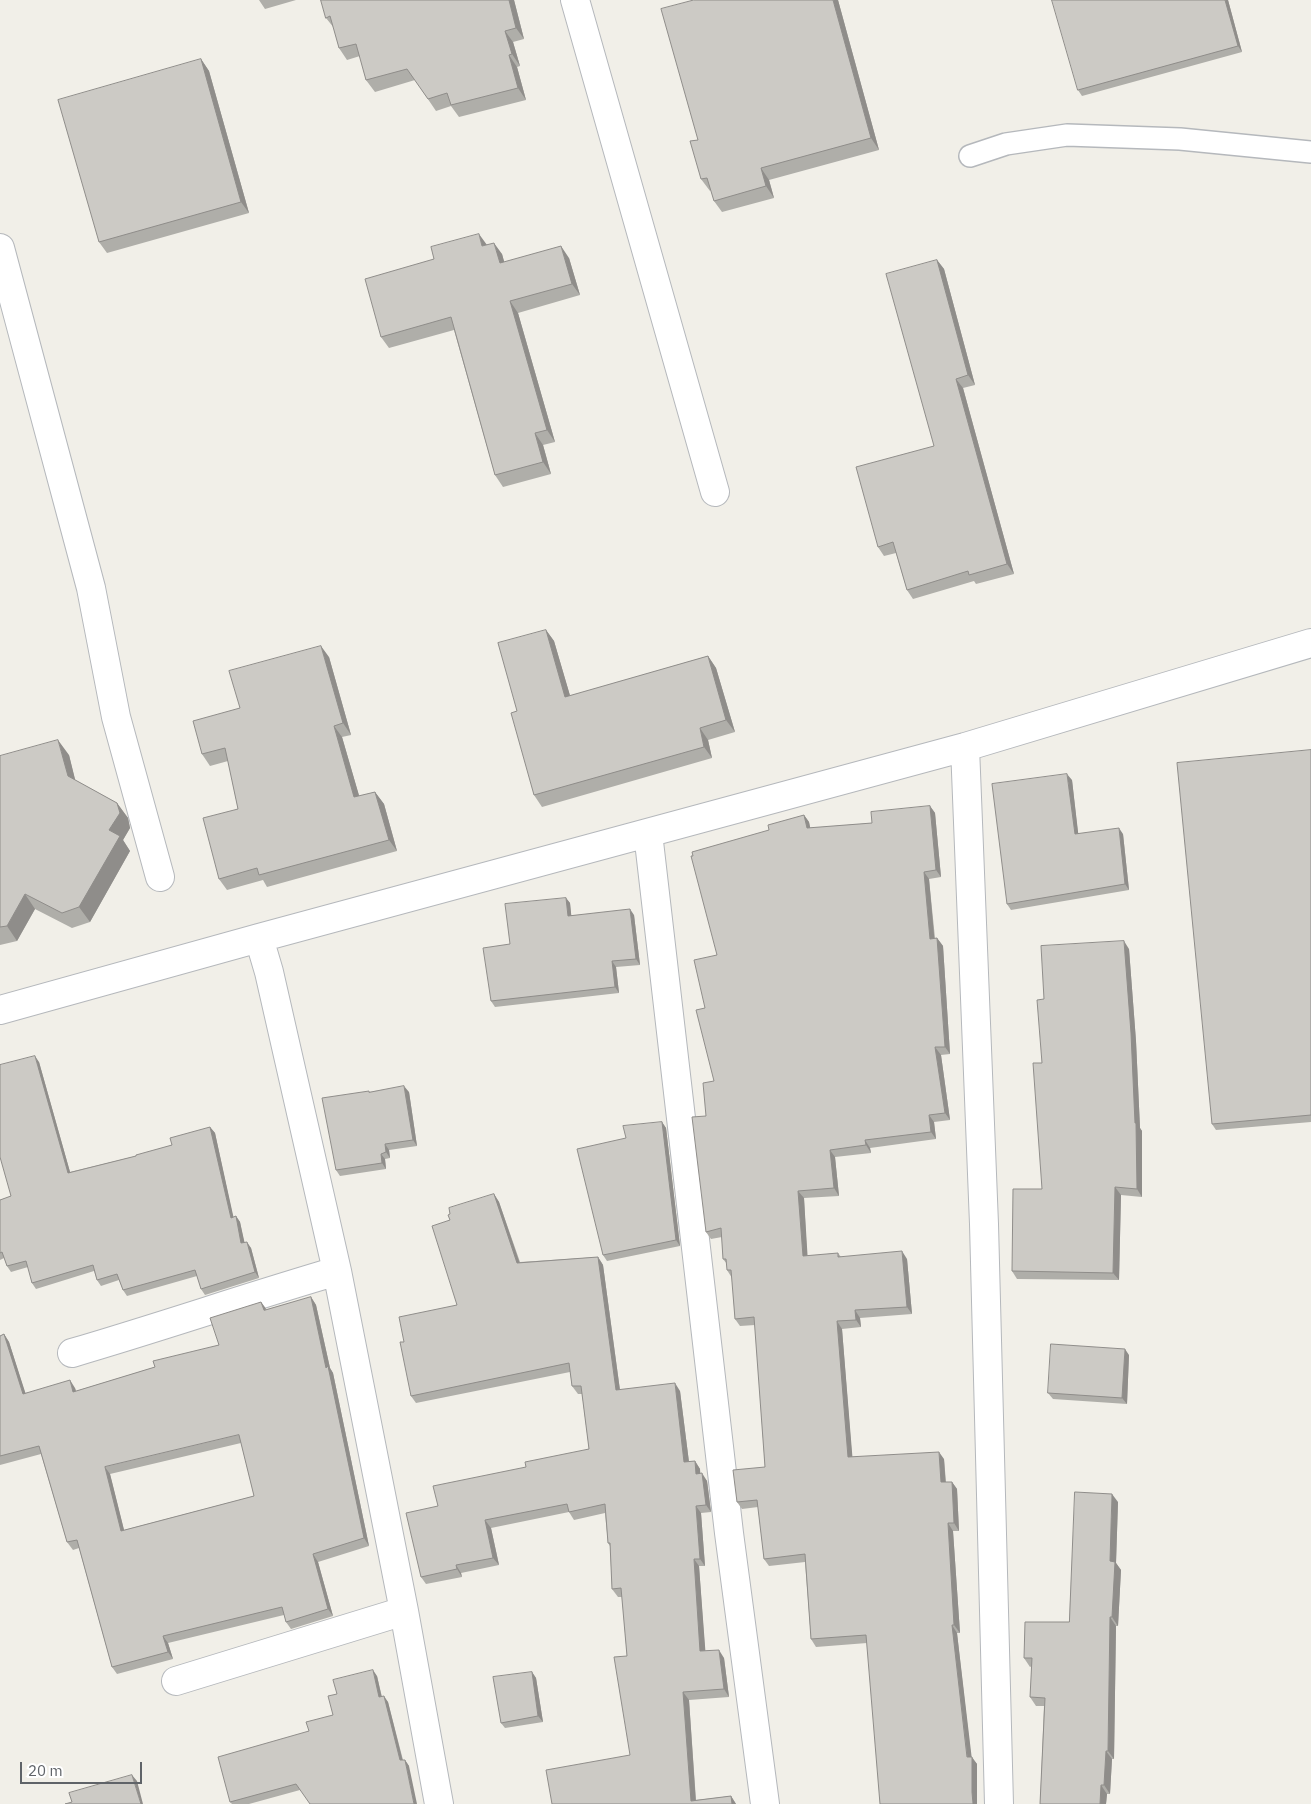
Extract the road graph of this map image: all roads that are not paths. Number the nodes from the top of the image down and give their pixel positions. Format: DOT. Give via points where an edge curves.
graph roads {
  1 [pos="574,0"];
  2 [pos="1311,152"];
  3 [pos="970,156"];
  4 [pos="0,248"];
  5 [pos="715,492"];
  6 [pos="1311,644"];
  7 [pos="964,747"];
  8 [pos="648,833"];
  9 [pos="160,877"];
  10 [pos="259,938"];
  11 [pos="0,1010"];
  12 [pos="337,1271"];
  13 [pos="72,1353"];
  14 [pos="404,1611"];
  15 [pos="176,1681"];
  16 [pos="439,1804"];
  17 [pos="765,1804"];
  18 [pos="999,1804"];
  1 -- 5 [label="street"];
  2 -- 3 [label="lane" via="1180,139 1067,135 1006,144"];
  4 -- 9 [label="street" via="91,588 116,717"];
  6 -- 7 [label="street"];
  7 -- 8 [label="street"];
  7 -- 18 [label="street" via="984,1234"];
  8 -- 10 [label="street"];
  8 -- 17 [label="street" via="728,1524"];
  10 -- 11 [label="street"];
  10 -- 12 [label="street"];
  12 -- 13 [label="street"];
  12 -- 14 [label="street"];
  14 -- 15 [label="street"];
  14 -- 16 [label="street"];
}
